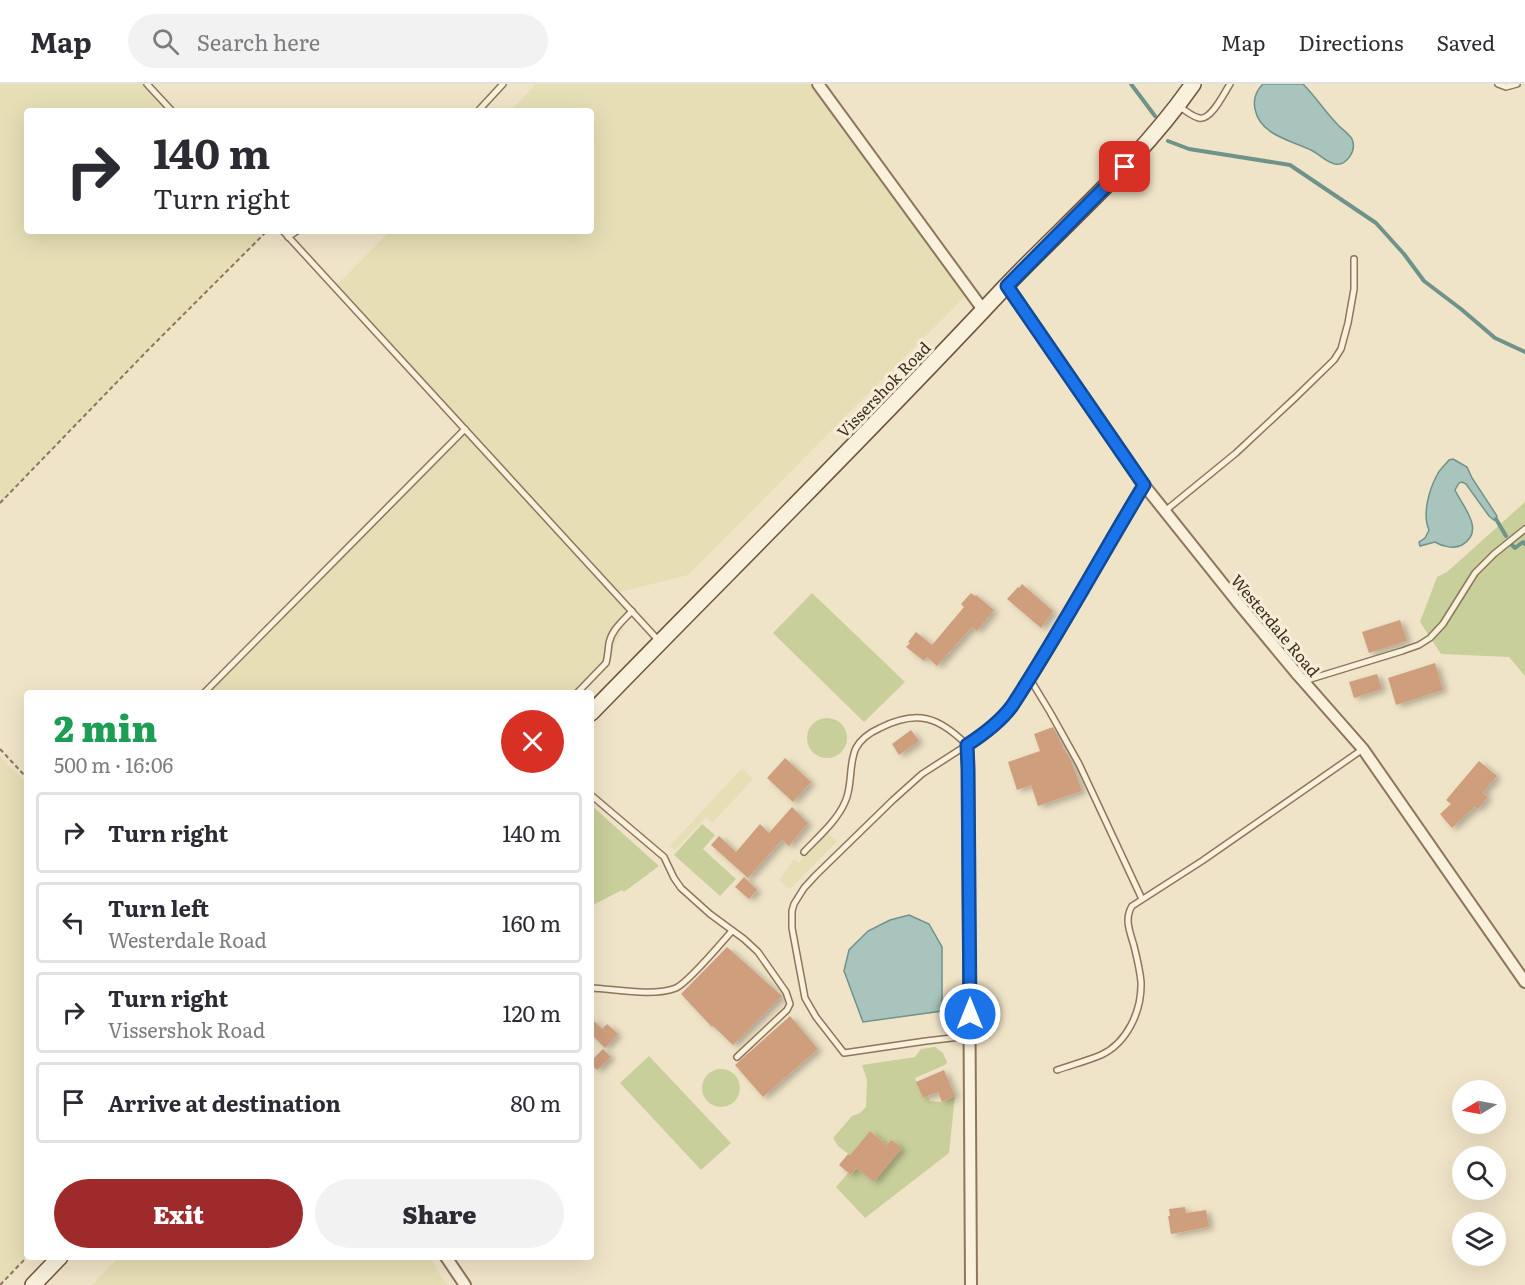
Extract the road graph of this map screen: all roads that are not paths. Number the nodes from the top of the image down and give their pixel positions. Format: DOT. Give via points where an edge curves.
graph roads {
  1 [pos="147,84"];
  2 [pos="502,84"];
  3 [pos="818,84"];
  4 [pos="1192,84"];
  5 [pos="1230,84"];
  6 [pos="1498,84"];
  7 [pos="1517,84"];
  8 [pos="1178,105"];
  9 [pos="169,108"];
  10 [pos="481,108"];
  11 [pos="286,234"];
  12 [pos="292,234"];
  13 [pos="288,237"];
  14 [pos="1354,259"];
  15 [pos="1007,286"];
  16 [pos="984,311"];
  17 [pos="465,429"];
  18 [pos="1144,485"];
  19 [pos="1164,512"];
  20 [pos="1525,529"];
  21 [pos="632,611"];
  22 [pos="661,642"];
  23 [pos="1030,678"];
  24 [pos="1303,681"];
  25 [pos="207,690"];
  26 [pos="580,690"];
  27 [pos="594,710"];
  28 [pos="967,745"];
  29 [pos="1363,749"];
  30 [pos="594,798"];
  31 [pos="804,852"];
  32 [pos="1142,899"];
  33 [pos="732,931"];
  34 [pos="1525,982"];
  35 [pos="594,988"];
  36 [pos="970,1036"];
  37 [pos="737,1057"];
  38 [pos="1057,1070"];
  39 [pos="57,1260"];
  40 [pos="448,1260"];
  41 [pos="33,1285"];
  42 [pos="465,1285"];
  43 [pos="971,1285"];
  1 -- 9 [label="lane"];
  2 -- 10 [label="lane"];
  3 -- 16 [label="street"];
  4 -- 8 [label="main road, Vissershok Road"];
  5 -- 8 [label="lane" via="1206,117 1196,117"];
  6 -- 7 [label="lane"];
  8 -- 15 [label="main road, Vissershok Road" via="1122,170"];
  11 -- 13 [label="lane"];
  12 -- 13 [label="lane"];
  13 -- 17 [label="lane"];
  14 -- 19 [label="lane" via="1348,323 1334,360 1236,453"];
  15 -- 16 [label="main road, Vissershok Road"];
  15 -- 18 [label="street, Westerdale Road"];
  16 -- 22 [label="main road, Vissershok Road"];
  17 -- 21 [label="lane"];
  17 -- 25 [label="lane"];
  18 -- 19 [label="street, Westerdale Road"];
  18 -- 23 [label="street"];
  19 -- 24 [label="street, Westerdale Road"];
  20 -- 24 [label="lane" via="1475,573 1430,638 1402,651"];
  21 -- 22 [label="lane"];
  21 -- 26 [label="lane" via="612,632 606,663"];
  22 -- 27 [label="main road, Vissershok Road"];
  23 -- 28 [label="street" via="1004,716"];
  23 -- 32 [label="lane" via="1079,764"];
  24 -- 29 [label="street, Westerdale Road"];
  28 -- 31 [label="lane" via="945,725 926,719 898,720 872,732 855,750 846,801"];
  28 -- 36 [label="street"];
  28 -- 36 [label="lane" via="922,774 816,874 798,896 791,918 805,998 844,1053"];
  29 -- 32 [label="lane"];
  29 -- 34 [label="street, Westerdale Road"];
  30 -- 33 [label="lane" via="661,854 681,888"];
  32 -- 38 [label="lane" via="1132,906 1128,916 1141,983 1132,1023 1115,1047"];
  33 -- 35 [label="lane" via="676,988 655,992"];
  33 -- 37 [label="lane" via="758,952 790,1004"];
  36 -- 43 [label="street"];
  39 -- 41 [label="main road"];
  40 -- 42 [label="street"];
}
